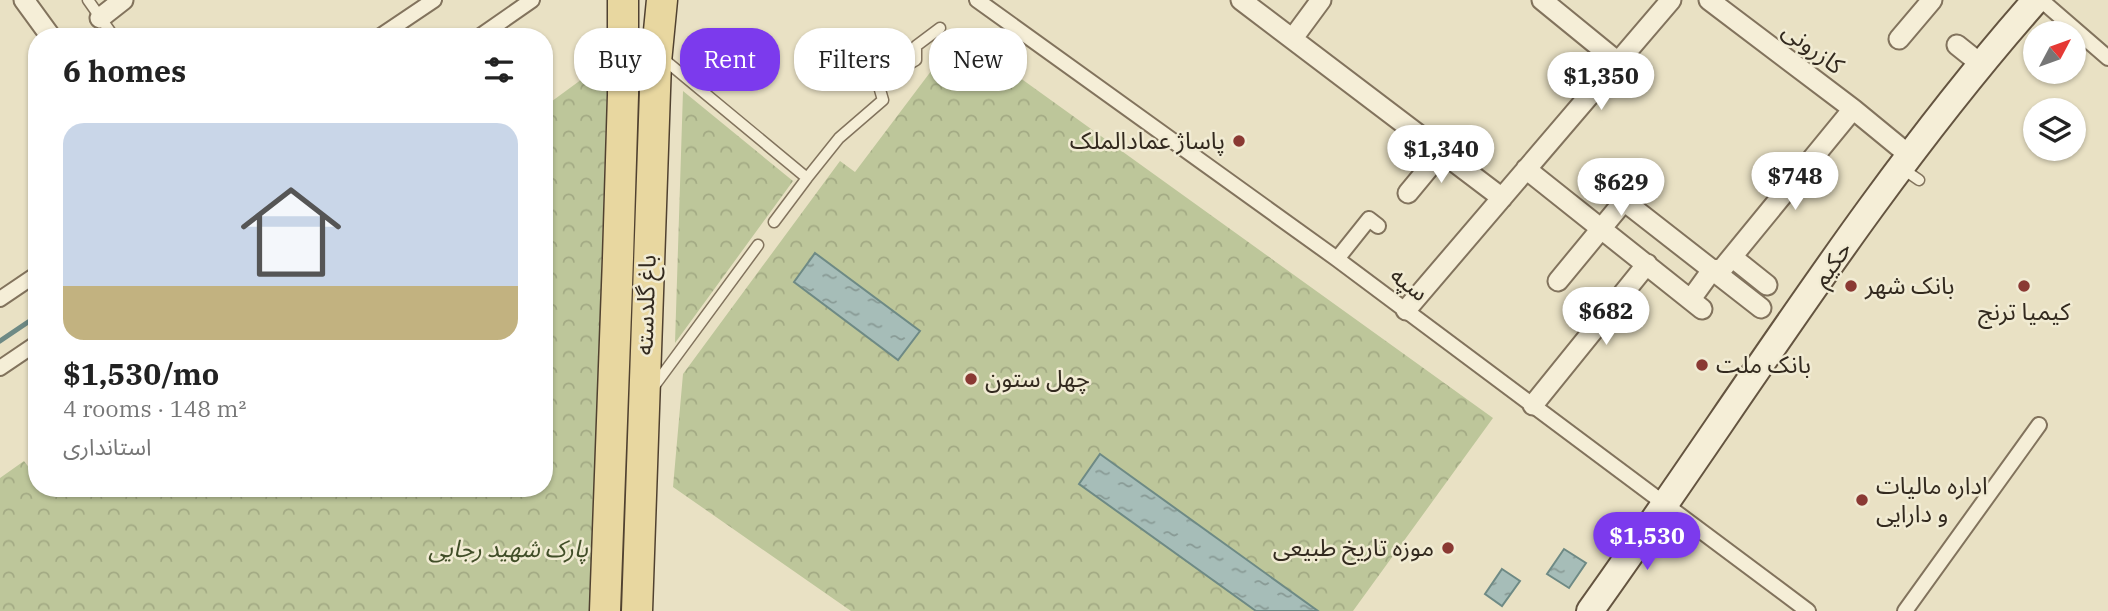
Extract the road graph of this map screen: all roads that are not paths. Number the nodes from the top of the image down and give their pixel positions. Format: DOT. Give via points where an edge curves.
graph roads {
  1 [pos="24,0"];
  2 [pos="88,0"];
  3 [pos="123,0"];
  4 [pos="434,0"];
  5 [pos="532,0"];
  6 [pos="623,0"];
  7 [pos="662,0"];
  8 [pos="977,0"];
  9 [pos="1321,0"];
  10 [pos="1542,0"];
  11 [pos="1671,0"];
  12 [pos="1709,0"];
  13 [pos="2029,0"];
  14 [pos="2039,0"];
  15 [pos="1248,2"];
  16 [pos="1938,3"];
  17 [pos="100,18"];
  18 [pos="44,28"];
  19 [pos="107,28"];
  20 [pos="392,28"];
  21 [pos="492,28"];
  22 [pos="659,28"];
  23 [pos="929,36"];
  24 [pos="1293,38"];
  25 [pos="1899,39"];
  26 [pos="1957,45"];
  27 [pos="2108,58"];
  28 [pos="666,61"];
  29 [pos="1618,62"];
  30 [pos="1979,63"];
  31 [pos="655,91"];
  32 [pos="1853,109"];
  33 [pos="621,144"];
  34 [pos="652,146"];
  35 [pos="1442,152"];
  36 [pos="1908,163"];
  37 [pos="1525,169"];
  38 [pos="807,178"];
  39 [pos="1408,193"];
  40 [pos="1502,198"];
  41 [pos="775,222"];
  42 [pos="1378,226"];
  43 [pos="1600,228"];
  44 [pos="758,245"];
  45 [pos="1732,257"];
  46 [pos="1337,259"];
  47 [pos="1647,264"];
  48 [pos="1712,270"];
  49 [pos="28,280"];
  50 [pos="1558,281"];
  51 [pos="1767,285"];
  52 [pos="0,299"];
  53 [pos="1761,308"];
  54 [pos="1406,310"];
  55 [pos="28,349"];
  56 [pos="0,368"];
  57 [pos="644,401"];
  58 [pos="1533,405"];
  59 [pos="2039,425"];
  60 [pos="1662,503"];
  61 [pos="607,558"];
  62 [pos="639,559"];
  63 [pos="605,611"];
  64 [pos="637,611"];
  65 [pos="1581,611"];
  66 [pos="1590,611"];
  67 [pos="1808,611"];
  68 [pos="1905,611"];
  1 -- 18 [label="street"];
  2 -- 17 [label="lane"];
  3 -- 17 [label="street"];
  4 -- 20 [label="street"];
  5 -- 21 [label="street"];
  6 -- 33 [label="main road, باغ گلدسته"];
  7 -- 22 [label="main road, باغ گلدسته"];
  8 -- 46 [label="street, سپه"];
  9 -- 24 [label="street"];
  10 -- 29 [label="street"];
  11 -- 29 [label="street"];
  12 -- 32 [label="street, کازرونی"];
  13 -- 30 [label="lane, حکیم"];
  14 -- 27 [label="street"];
  14 -- 30 [label="main road, حکیم"];
  15 -- 24 [label="street"];
  16 -- 25 [label="street"];
  17 -- 19 [label="lane"];
  23 -- 38 [label="lane" via="916,46 916,60 878,83 883,100 839,138"];
  24 -- 35 [label="street"];
  26 -- 30 [label="street"];
  28 -- 38 [label="lane"];
  29 -- 37 [label="street"];
  30 -- 36 [label="main road, حکیم"];
  31 -- 34 [label="main road, باغ گلدسته"];
  32 -- 36 [label="street, کازرونی"];
  32 -- 45 [label="street, کازرونی"];
  33 -- 34 [label="main road"];
  33 -- 61 [label="main road, باغ گلدسته"];
  34 -- 57 [label="main road, باغ گلدسته"];
  35 -- 39 [label="street"];
  35 -- 40 [label="street"];
  36 -- 60 [label="main road, حکیم"];
  37 -- 40 [label="street"];
  37 -- 43 [label="street"];
  38 -- 41 [label="lane"];
  40 -- 54 [label="street"];
  42 -- 46 [label="street" via="1369,219"];
  43 -- 47 [label="street"];
  43 -- 48 [label="street" via="1624,201"];
  43 -- 50 [label="street"];
  44 -- 57 [label="lane"];
  45 -- 48 [label="street, کازرونی" via="1722,269"];
  45 -- 51 [label="street"];
  46 -- 54 [label="street, سپه"];
  47 -- 48 [label="street" via="1696,304"];
  47 -- 58 [label="street"];
  48 -- 53 [label="street"];
  49 -- 52 [label="street"];
  54 -- 58 [label="street, سپه"];
  55 -- 56 [label="street"];
  57 -- 62 [label="main road, باغ گلدسته"];
  58 -- 60 [label="street, سپه"];
  59 -- 68 [label="street"];
  60 -- 65 [label="lane"];
  60 -- 66 [label="main road, حکیم"];
  60 -- 67 [label="street, سپه"];
  61 -- 62 [label="main road"];
  61 -- 63 [label="main road, باغ گلدسته"];
  62 -- 64 [label="main road, باغ گلدسته"];
}
